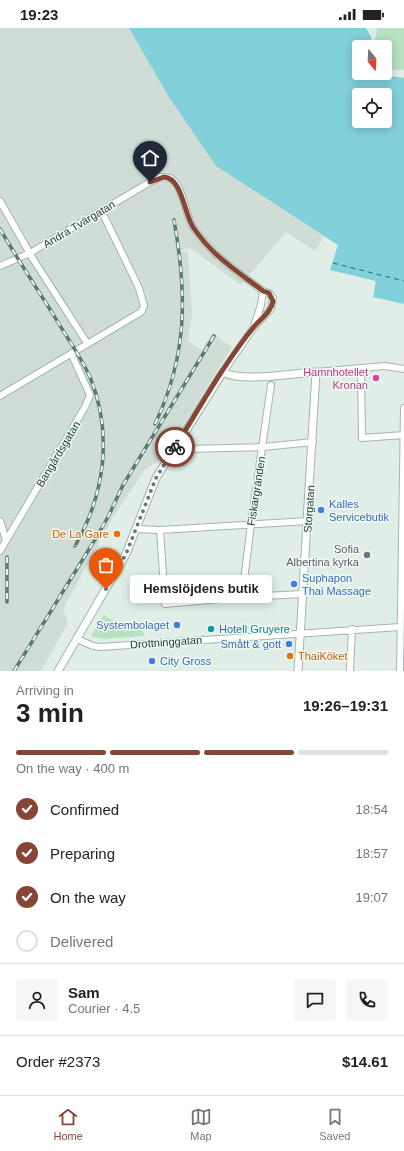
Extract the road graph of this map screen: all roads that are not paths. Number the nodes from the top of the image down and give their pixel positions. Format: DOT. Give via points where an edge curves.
graph roads {
  1 [pos="0,202"];
  2 [pos="101,210"];
  3 [pos="30,253"];
  4 [pos="0,266"];
  5 [pos="263,291"];
  6 [pos="254,327"];
  7 [pos="87,343"];
  8 [pos="70,353"];
  9 [pos="361,368"];
  10 [pos="404,369"];
  11 [pos="223,372"];
  12 [pos="316,372"];
  13 [pos="404,375"];
  14 [pos="271,385"];
  15 [pos="0,396"];
  16 [pos="404,408"];
  17 [pos="403,435"];
  18 [pos="313,442"];
  19 [pos="176,445"];
  20 [pos="262,447"];
  21 [pos="403,515"];
  22 [pos="0,521"];
  23 [pos="308,521"];
  24 [pos="251,524"];
  25 [pos="137,529"];
  26 [pos="160,530"];
  27 [pos="6,540"];
  28 [pos="0,551"];
  29 [pos="303,594"];
  30 [pos="242,597"];
  31 [pos="400,627"];
  32 [pos="352,629"];
  33 [pos="301,632"];
  34 [pos="77,638"];
  35 [pos="58,671"];
  36 [pos="298,671"];
  37 [pos="350,671"];
  38 [pos="400,671"];
  1 -- 3 [label="street"];
  2 -- 3 [label="street, Andra Tvärgatan"];
  2 -- 5 [label="street, Andra Tvärgatan" via="158,178 167,177 177,185 193,227 214,254"];
  2 -- 7 [label="street" via="139,288 143,302 141,312"];
  3 -- 4 [label="street, Andra Tvärgatan"];
  3 -- 7 [label="street"];
  5 -- 6 [label="street"];
  5 -- 6 [label="street" via="271,295 273,305"];
  6 -- 11 [label="street"];
  7 -- 8 [label="street"];
  8 -- 15 [label="street"];
  8 -- 27 [label="street, Bangårdsgatan" via="90,396 86,407"];
  9 -- 10 [label="street" via="385,366"];
  9 -- 12 [label="street"];
  9 -- 17 [label="street" via="362,438"];
  10 -- 13 [label="street"];
  11 -- 12 [label="street" via="237,376 261,377"];
  11 -- 19 [label="street"];
  12 -- 18 [label="street, Storgatan"];
  14 -- 20 [label="street, Fiskargränden"];
  16 -- 17 [label="street"];
  17 -- 21 [label="street"];
  18 -- 20 [label="street"];
  18 -- 23 [label="street, Storgatan"];
  19 -- 20 [label="street" via="188,450"];
  19 -- 25 [label="street" via="156,478"];
  20 -- 24 [label="street, Fiskargränden"];
  21 -- 31 [label="street"];
  22 -- 27 [label="street"];
  23 -- 24 [label="street"];
  23 -- 29 [label="street, Storgatan"];
  24 -- 26 [label="street"];
  24 -- 30 [label="street, Fiskargränden"];
  25 -- 26 [label="street"];
  25 -- 34 [label="street" via="126,554"];
  26 -- 30 [label="street" via="165,604"];
  27 -- 28 [label="street, Bangårdsgatan"];
  29 -- 30 [label="street"];
  29 -- 33 [label="street, Storgatan"];
  31 -- 32 [label="street, Drottninggatan"];
  31 -- 38 [label="street"];
  32 -- 33 [label="street, Drottninggatan"];
  32 -- 37 [label="street"];
  33 -- 34 [label="street, Drottninggatan" via="100,647"];
  33 -- 36 [label="street, Storgatan"];
  34 -- 35 [label="street"];
}
